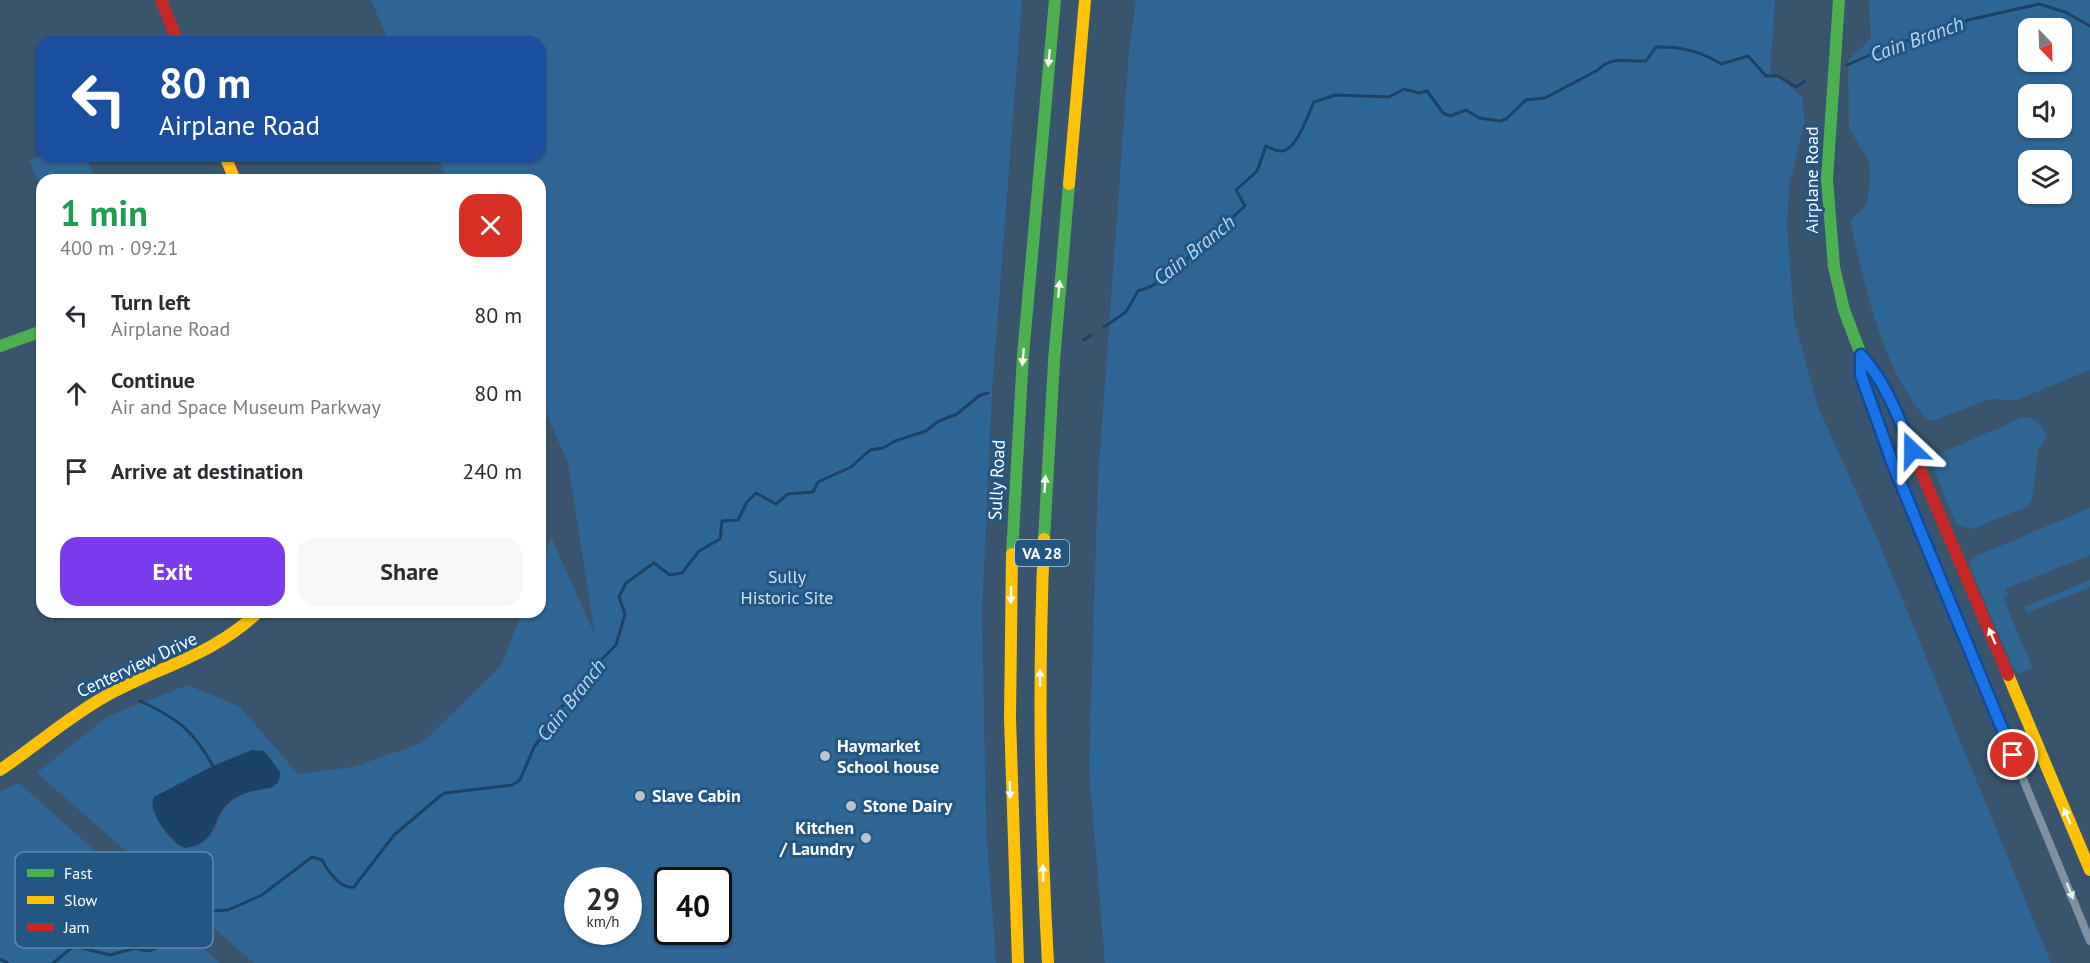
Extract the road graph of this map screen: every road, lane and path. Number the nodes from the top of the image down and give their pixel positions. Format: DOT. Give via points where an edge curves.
graph roads {
  1 [pos="161,0"];
  2 [pos="1054,0"];
  3 [pos="1085,0"];
  4 [pos="1839,0"];
  5 [pos="176,36"];
  6 [pos="36,333"];
  7 [pos="0,346"];
  8 [pos="1861,355"];
  9 [pos="252,618"];
  10 [pos="0,770"];
  11 [pos="2090,870"];
  12 [pos="1046,932"];
  13 [pos="2090,941"];
  14 [pos="1018,963"];
  15 [pos="1048,963"];
  16 [pos="1055,963"];
  1 -- 5 [label="main road"];
  2 -- 14 [label="main road, Sully Road / VA 28, one-way" via="1013,509 1009,717"];
  12 -- 3 [label="main road, VA 28, one-way" via="1040,733 1044,496"];
  4 -- 8 [label="main road, Airplane Road" via="1826,164 1827,206 1831,252"];
  6 -- 7 [label="main road"];
  11 -- 8 [label="main road, Airplane Road, one-way" via="1890,398"];
  8 -- 13 [label="street, Airplane Road, one-way" via="1861,375 1891,460"];
  9 -- 10 [label="main road, Centerview Drive" via="212,649 109,694"];
  12 -- 15 [label="main road, VA 28"];
  12 -- 16 [label="main road"];
}
